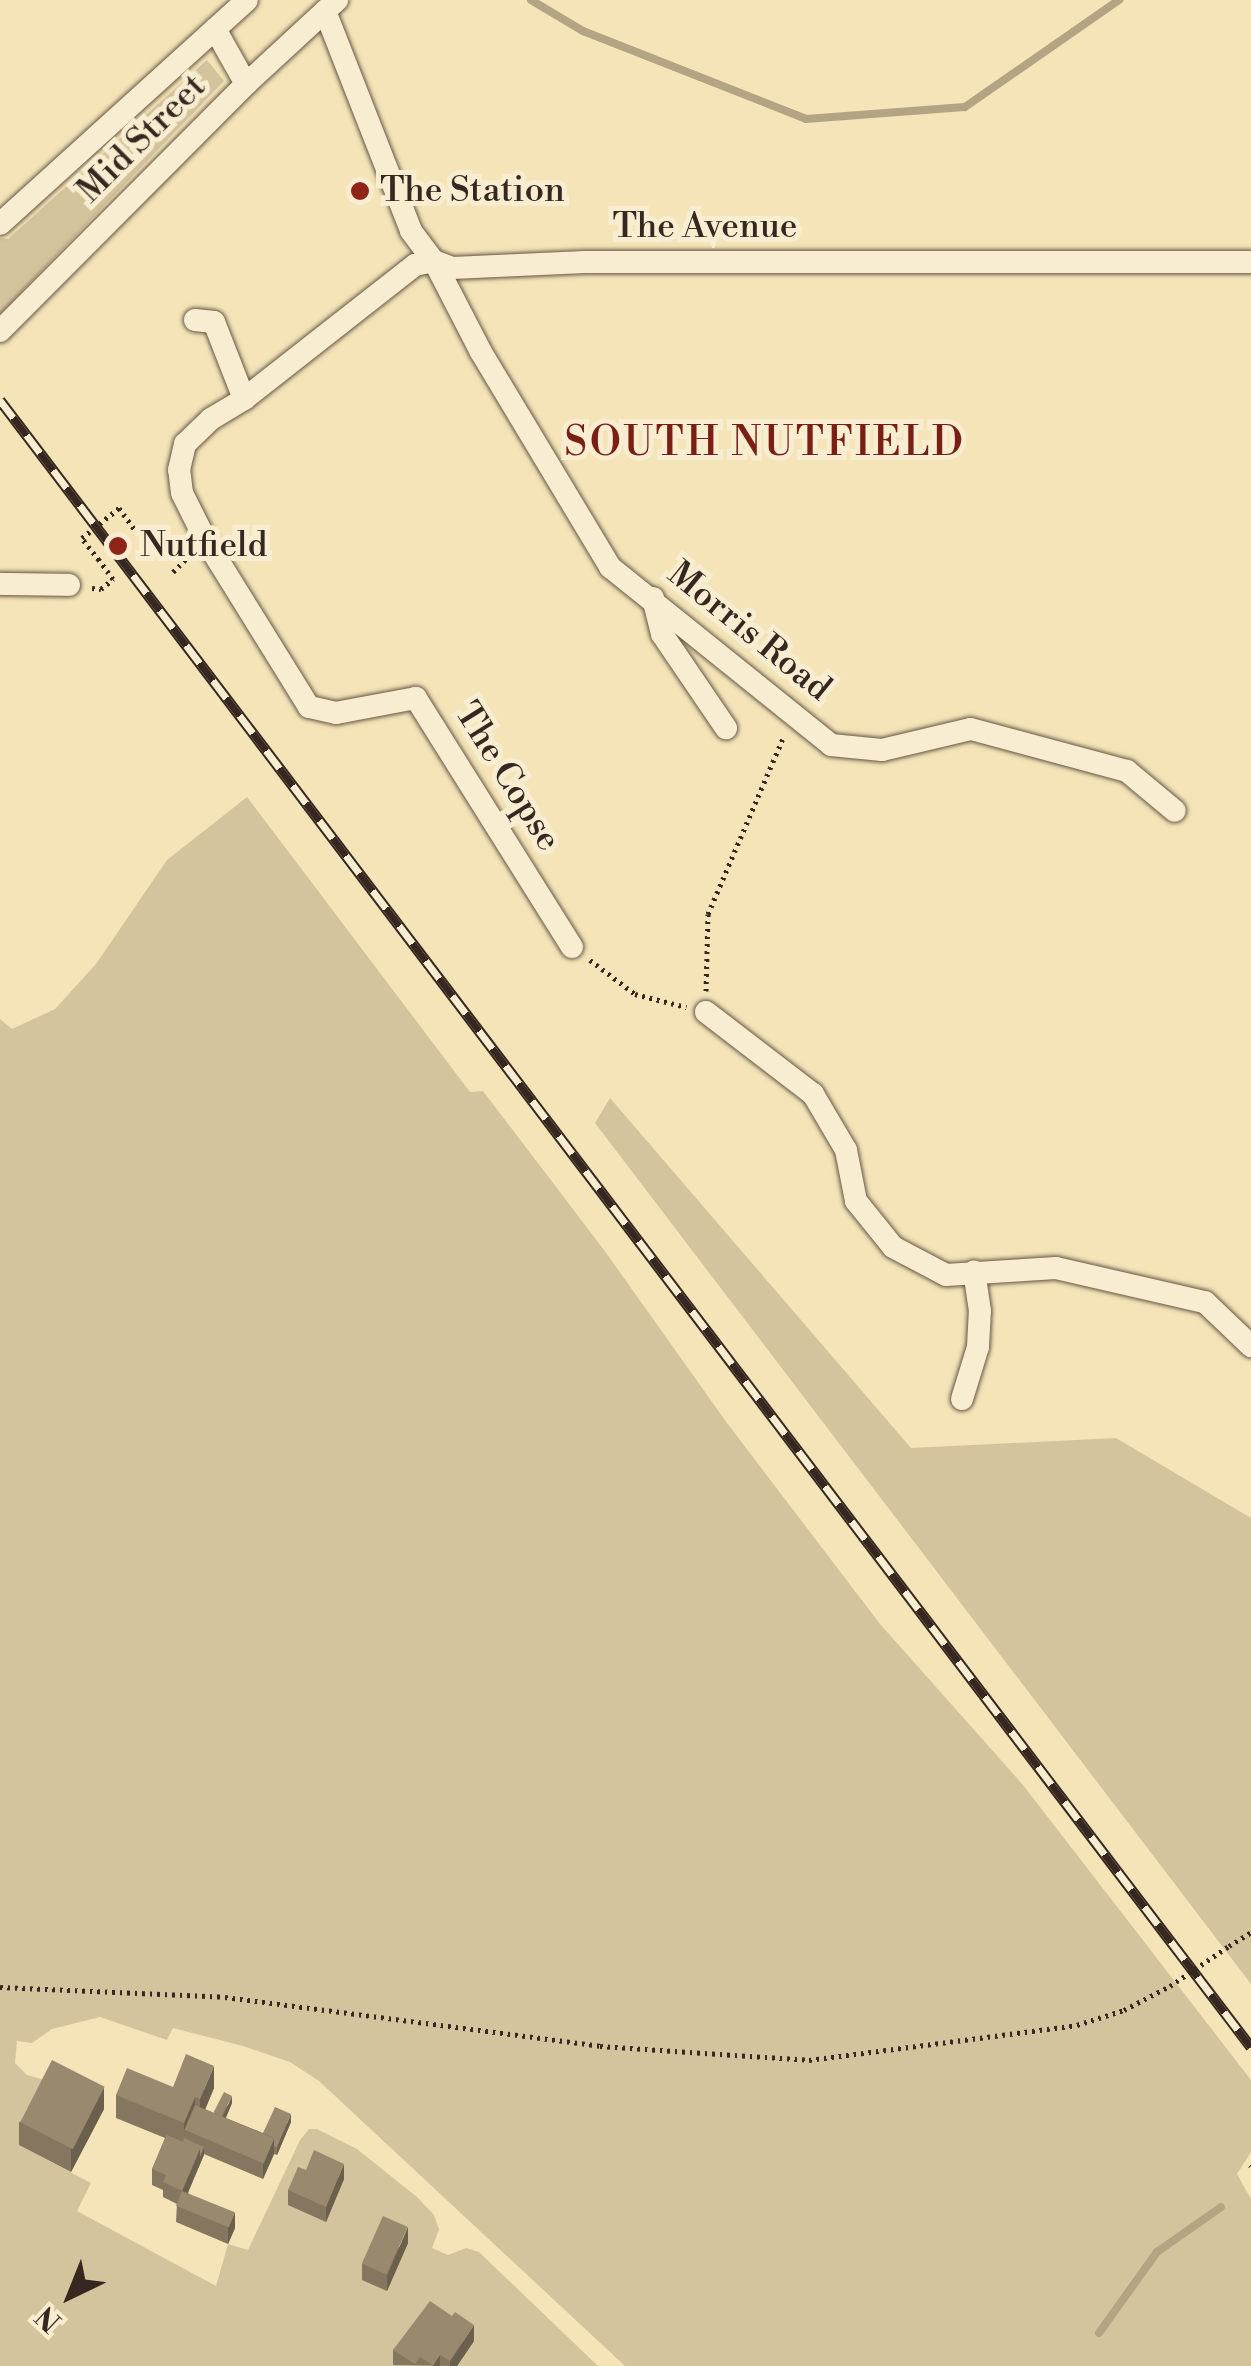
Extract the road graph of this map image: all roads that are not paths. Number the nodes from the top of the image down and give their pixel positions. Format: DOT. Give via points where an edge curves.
graph roads {
  1 [pos="247,0"];
  2 [pos="331,5"];
  3 [pos="215,28"];
  4 [pos="246,84"];
  5 [pos="0,224"];
  6 [pos="434,262"];
  7 [pos="1251,262"];
  8 [pos="194,320"];
  9 [pos="0,331"];
  10 [pos="244,399"];
  11 [pos="0,584"];
  12 [pos="69,585"];
  13 [pos="653,598"];
  14 [pos="726,728"];
  15 [pos="1174,811"];
  16 [pos="572,947"];
  17 [pos="706,1012"];
  18 [pos="974,1271"];
  19 [pos="1251,1346"];
  20 [pos="962,1400"];
  1 -- 3 [label="street"];
  2 -- 4 [label="street, Mid Street"];
  2 -- 6 [label="street" via="411,230"];
  3 -- 4 [label="street"];
  3 -- 5 [label="street"];
  4 -- 9 [label="street, Mid Street"];
  6 -- 7 [label="street, The Avenue" via="452,268 584,262"];
  6 -- 10 [label="street" via="415,265"];
  6 -- 13 [label="street, Morris Road" via="610,567"];
  8 -- 10 [label="street" via="214,322"];
  10 -- 16 [label="street, The Copse" via="185,444 179,470 182,493 224,571 309,708 336,713 416,698"];
  11 -- 12 [label="street"];
  13 -- 14 [label="street" via="662,634"];
  13 -- 15 [label="street, Morris Road" via="831,744 882,750 972,728 1127,771"];
  17 -- 18 [label="street" via="813,1094 846,1150 856,1201 892,1247 946,1275"];
  18 -- 19 [label="street" via="1056,1268 1205,1302"];
  18 -- 20 [label="street" via="978,1347"];
}
